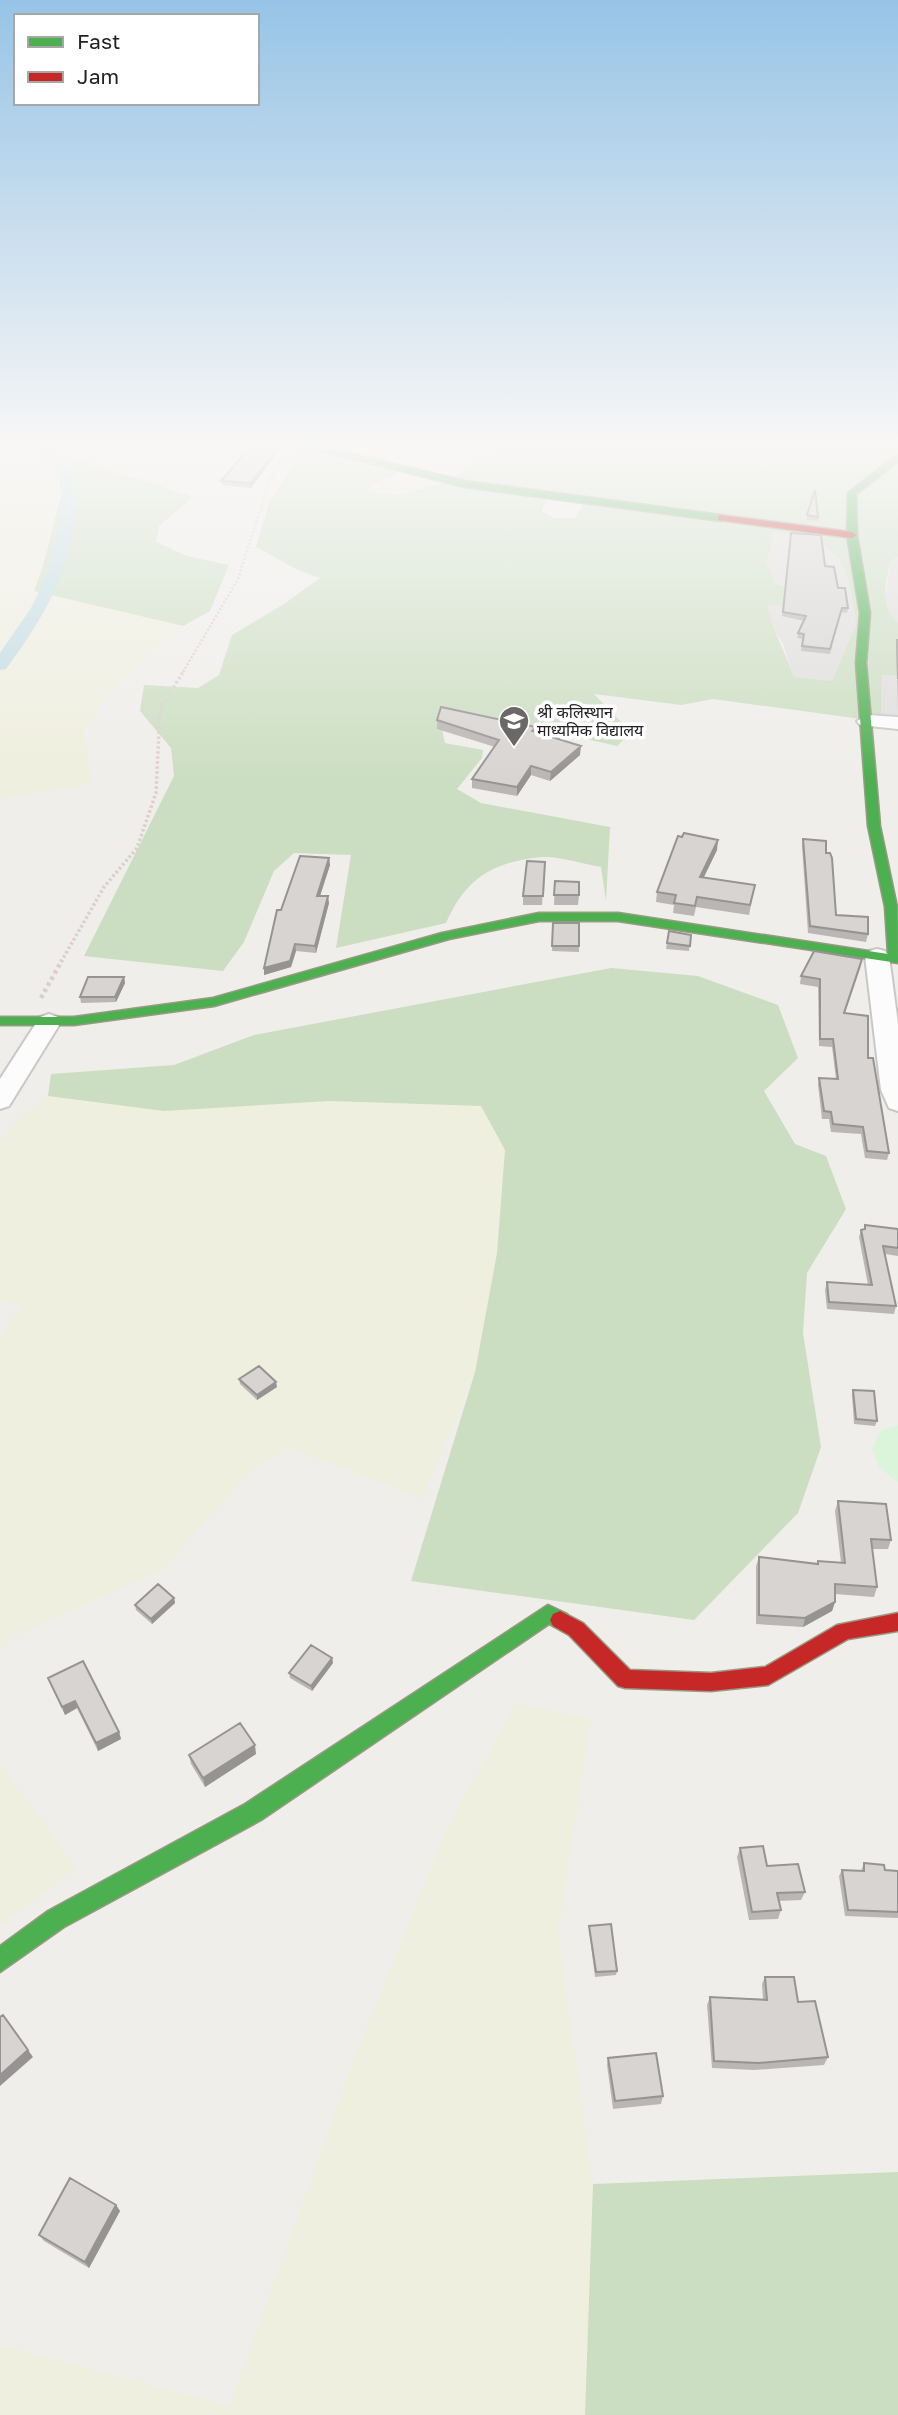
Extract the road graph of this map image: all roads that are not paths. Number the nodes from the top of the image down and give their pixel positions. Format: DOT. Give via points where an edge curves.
graph roads {
  1 [pos="856,557"];
  2 [pos="867,721"];
  3 [pos="898,723"];
  4 [pos="890,958"];
  5 [pos="0,1021"];
  6 [pos="39,1021"];
  7 [pos="0,1100"];
  8 [pos="898,1102"];
  9 [pos="898,1622"];
  10 [pos="0,1960"];
  1 -- 2 [label="street" via="865,613 861,663"];
  2 -- 3 [label="street"];
  2 -- 4 [label="street" via="874,825 891,907"];
  4 -- 6 [label="street" via="618,916 538,917 447,936 214,1002"];
  4 -- 8 [label="street"];
  5 -- 6 [label="street"];
  6 -- 7 [label="street"];
  9 -- 10 [label="street" via="844,1631 768,1676 711,1682 625,1679 576,1629 548,1614 253,1812 56,1919"];
}
